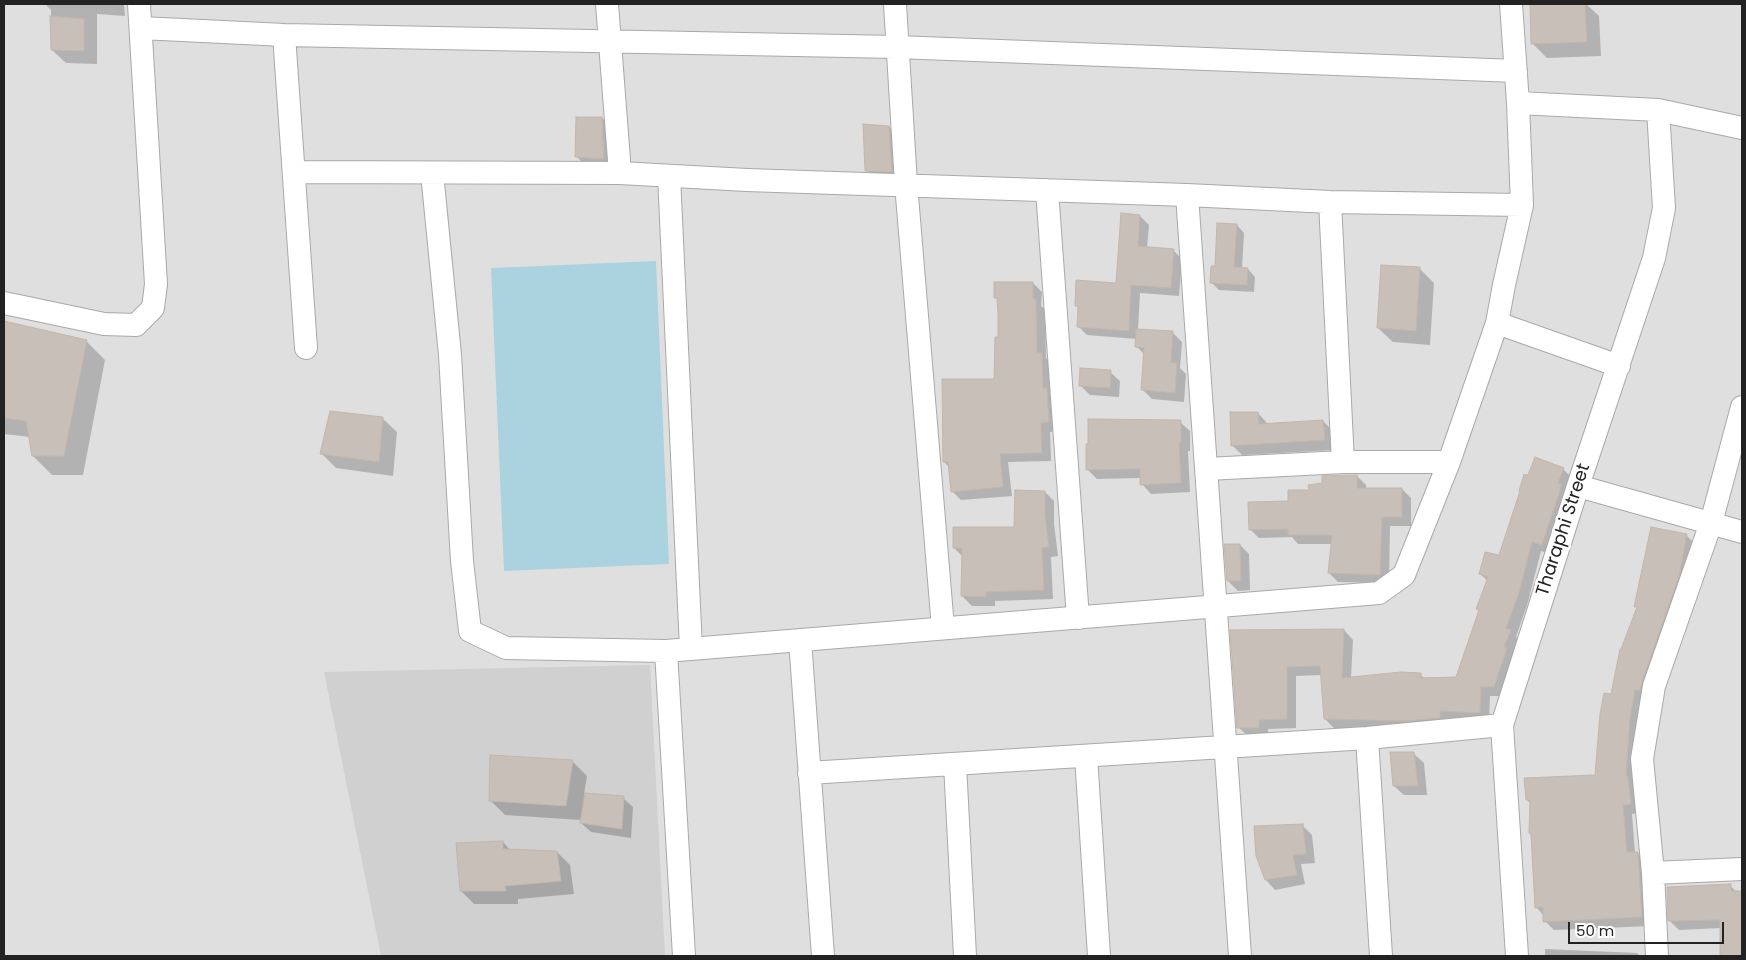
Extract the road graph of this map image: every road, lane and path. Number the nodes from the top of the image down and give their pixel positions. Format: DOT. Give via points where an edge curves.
graph roads {
  1 [pos="139,4"];
  2 [pos="608,4"];
  3 [pos="895,4"];
  4 [pos="1512,4"];
  5 [pos="141,28"];
  6 [pos="284,35"];
  7 [pos="610,42"];
  8 [pos="897,47"];
  9 [pos="1516,71"];
  10 [pos="1518,103"];
  11 [pos="1658,110"];
  12 [pos="1742,128"];
  13 [pos="294,172"];
  14 [pos="432,173"];
  15 [pos="620,173"];
  16 [pos="670,176"];
  17 [pos="906,184"];
  18 [pos="1048,190"];
  19 [pos="1187,195"];
  20 [pos="1330,202"];
  21 [pos="1522,205"];
  22 [pos="4,303"];
  23 [pos="1497,323"];
  24 [pos="306,348"];
  25 [pos="1619,366"];
  26 [pos="1742,407"];
  27 [pos="1343,462"];
  28 [pos="1449,462"];
  29 [pos="1207,469"];
  30 [pos="1578,486"];
  31 [pos="1711,523"];
  32 [pos="1742,532"];
  33 [pos="1217,606"];
  34 [pos="1078,618"];
  35 [pos="943,628"];
  36 [pos="800,640"];
  37 [pos="692,649"];
  38 [pos="666,651"];
  39 [pos="1502,725"];
  40 [pos="1368,738"];
  41 [pos="1227,747"];
  42 [pos="1086,756"];
  43 [pos="954,764"];
  44 [pos="809,773"];
  45 [pos="1742,869"];
  46 [pos="1653,873"];
  47 [pos="684,956"];
  48 [pos="823,956"];
  49 [pos="966,956"];
  50 [pos="1099,956"];
  51 [pos="1240,956"];
  52 [pos="1381,956"];
  53 [pos="1517,956"];
  54 [pos="1657,956"];
  1 -- 5 [label="street"];
  2 -- 7 [label="street"];
  3 -- 8 [label="street"];
  4 -- 9 [label="street"];
  5 -- 6 [label="street"];
  5 -- 22 [label="street" via="156,284 153,308 136,325 104,324"];
  6 -- 7 [label="street"];
  6 -- 13 [label="street"];
  7 -- 8 [label="street"];
  7 -- 15 [label="street"];
  8 -- 9 [label="street"];
  8 -- 17 [label="street"];
  9 -- 10 [label="street"];
  10 -- 11 [label="street"];
  10 -- 21 [label="street"];
  11 -- 12 [label="street"];
  11 -- 25 [label="street, Tharaphi Street" via="1664,208 1654,258"];
  13 -- 14 [label="street"];
  13 -- 24 [label="street"];
  14 -- 15 [label="street"];
  14 -- 38 [label="street" via="450,355 462,561 470,631 506,648"];
  15 -- 16 [label="street"];
  16 -- 17 [label="street"];
  16 -- 37 [label="street"];
  17 -- 18 [label="street"];
  17 -- 35 [label="street"];
  18 -- 19 [label="street"];
  18 -- 34 [label="street"];
  19 -- 20 [label="street"];
  19 -- 29 [label="street"];
  20 -- 21 [label="street"];
  20 -- 27 [label="street"];
  21 -- 23 [label="street"];
  23 -- 25 [label="street"];
  23 -- 28 [label="street"];
  25 -- 30 [label="street, Tharaphi Street"];
  26 -- 31 [label="street"];
  27 -- 28 [label="street"];
  27 -- 29 [label="street"];
  28 -- 33 [label="street" via="1404,575 1379,593"];
  29 -- 33 [label="street"];
  30 -- 31 [label="street"];
  30 -- 39 [label="street, Tharaphi Street"];
  31 -- 32 [label="street"];
  31 -- 46 [label="street" via="1654,686 1642,759"];
  33 -- 34 [label="street"];
  33 -- 41 [label="street"];
  34 -- 35 [label="street"];
  35 -- 36 [label="street"];
  36 -- 37 [label="street"];
  36 -- 44 [label="street"];
  37 -- 38 [label="street"];
  38 -- 47 [label="street"];
  39 -- 40 [label="street"];
  39 -- 53 [label="street, Tharaphi Street"];
  40 -- 41 [label="street"];
  40 -- 52 [label="street"];
  41 -- 42 [label="street"];
  41 -- 51 [label="street"];
  42 -- 43 [label="street"];
  42 -- 50 [label="street"];
  43 -- 44 [label="street"];
  43 -- 49 [label="street"];
  44 -- 48 [label="street"];
  45 -- 46 [label="street"];
  46 -- 54 [label="street"];
}
